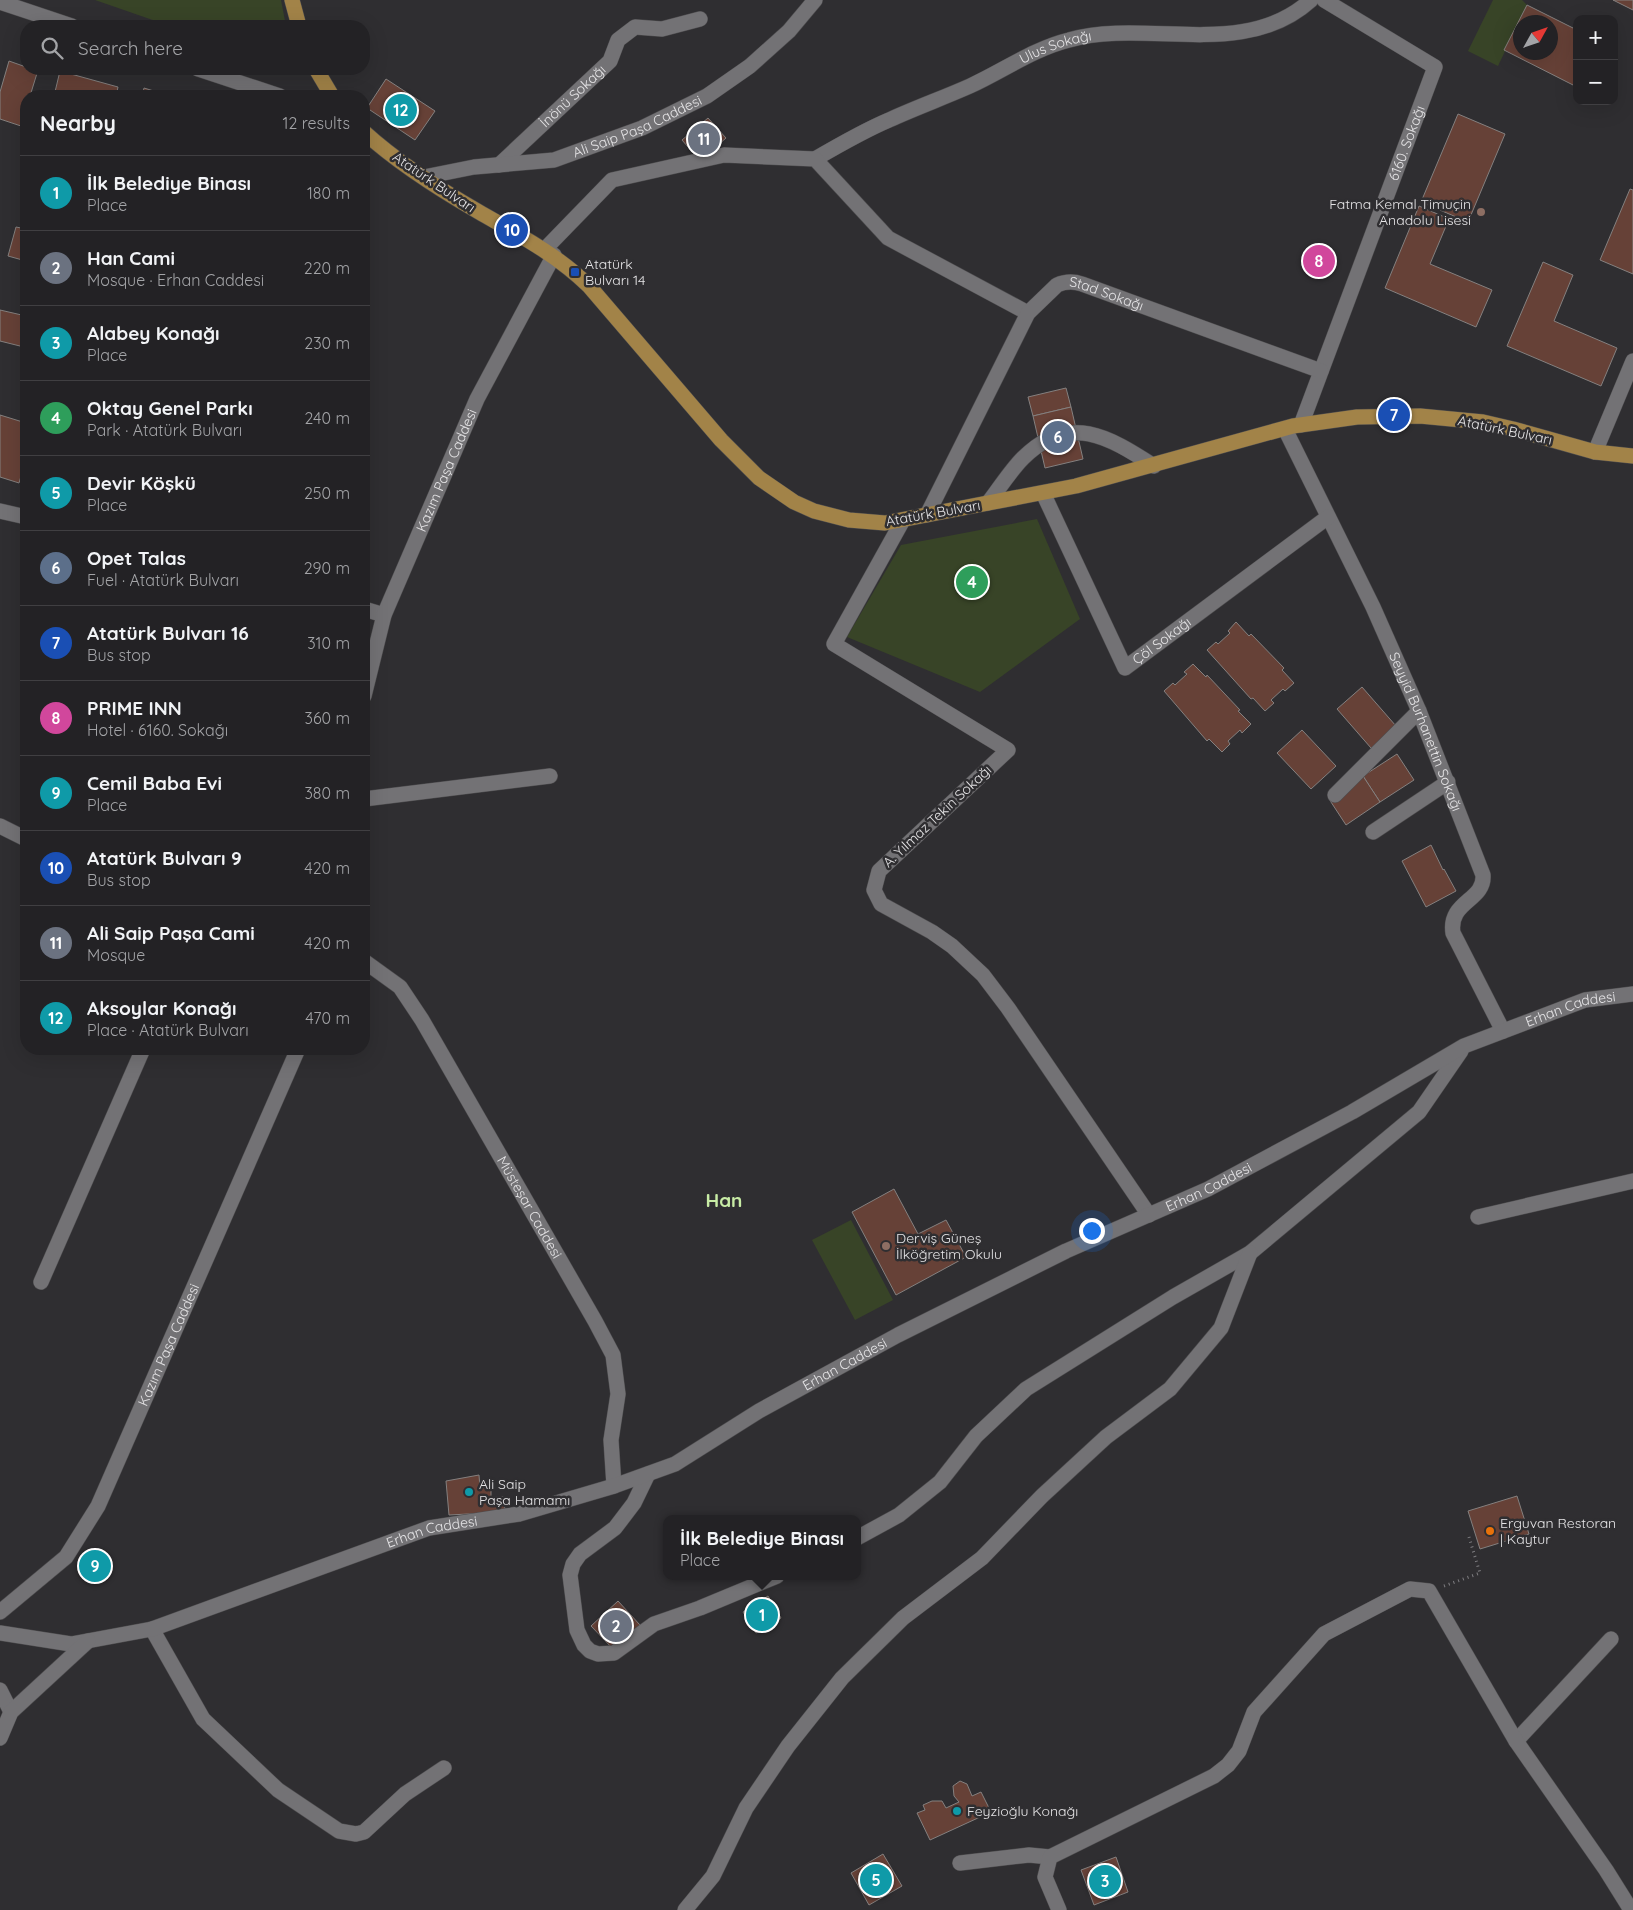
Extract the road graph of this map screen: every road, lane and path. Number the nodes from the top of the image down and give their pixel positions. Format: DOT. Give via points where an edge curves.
graph roads {
  1 [pos="292,0"];
  2 [pos="815,0"];
  3 [pos="1311,0"];
  4 [pos="1324,0"];
  5 [pos="0,2"];
  6 [pos="700,19"];
  7 [pos="54,20"];
  8 [pos="297,20"];
  9 [pos="216,75"];
  10 [pos="319,75"];
  11 [pos="262,90"];
  12 [pos="326,90"];
  13 [pos="370,136"];
  14 [pos="815,159"];
  15 [pos="499,165"];
  16 [pos="424,177"];
  17 [pos="549,252"];
  18 [pos="1028,313"];
  19 [pos="1633,362"];
  20 [pos="1321,372"];
  21 [pos="1301,425"];
  22 [pos="1285,428"];
  23 [pos="1595,452"];
  24 [pos="1633,456"];
  25 [pos="1154,466"];
  26 [pos="1043,493"];
  27 [pos="988,503"];
  28 [pos="0,511"];
  29 [pos="927,515"];
  30 [pos="20,516"];
  31 [pos="1328,517"];
  32 [pos="903,520"];
  33 [pos="370,611"];
  34 [pos="384,615"];
  35 [pos="370,672"];
  36 [pos="1418,711"];
  37 [pos="550,776"];
  38 [pos="1448,782"];
  39 [pos="1335,795"];
  40 [pos="370,798"];
  41 [pos="0,826"];
  42 [pos="1373,832"];
  43 [pos="20,836"];
  44 [pos="370,964"];
  45 [pos="1633,994"];
  46 [pos="1503,1031"];
  47 [pos="1464,1046"];
  48 [pos="140,1055"];
  49 [pos="295,1055"];
  50 [pos="1633,1181"];
  51 [pos="1150,1215"];
  52 [pos="1478,1217"];
  53 [pos="1250,1253"];
  54 [pos="41,1282"];
  55 [pos="648,1474"];
  56 [pos="614,1486"];
  57 [pos="1468,1534"];
  58 [pos="861,1536"];
  59 [pos="767,1580"];
  60 [pos="1430,1592"];
  61 [pos="0,1612"];
  62 [pos="152,1629"];
  63 [pos="0,1633"];
  64 [pos="1611,1639"];
  65 [pos="88,1641"];
  66 [pos="0,1690"];
  67 [pos="11,1712"];
  68 [pos="0,1738"];
  69 [pos="1516,1741"];
  70 [pos="444,1768"];
  71 [pos="1050,1857"];
  72 [pos="960,1863"];
  73 [pos="686,1910"];
  74 [pos="1059,1910"];
  75 [pos="1631,1910"];
  1 -- 8 [label="main road"];
  2 -- 15 [label="street, Ali Saip Paşa Caddesi" via="789,31 750,66 684,108 616,138 554,160"];
  3 -- 14 [label="street, Ulus Sokağı" via="1284,18 1234,32 1193,36 1111,33 1050,45 971,86 887,120"];
  4 -- 20 [label="street, 6160. Sokağı" via="1435,67"];
  5 -- 7 [label="street"];
  6 -- 15 [label="street, İnönü Sokağı" via="662,29 635,27 622,34 610,61"];
  9 -- 11 [label="street"];
  10 -- 12 [label="main road"];
  13 -- 16 [label="main road, Atatürk Bulvarı"];
  14 -- 17 [label="street, Kazım Paşa Caddesi" via="724,155 612,180"];
  14 -- 18 [label="street" via="888,238"];
  15 -- 16 [label="street, Ali Saip Paşa Caddesi"];
  16 -- 17 [label="main road, Atatürk Bulvarı"];
  17 -- 32 [label="main road, Atatürk Bulvarı" via="590,286 720,440 776,491 831,516 866,523"];
  17 -- 34 [label="street, Kazım Paşa Caddesi" via="477,398"];
  18 -- 20 [label="street, Stad Sokağı" via="1057,285 1075,282"];
  18 -- 29 [label="street, Stad Sokağı"];
  19 -- 23 [label="street"];
  20 -- 21 [label="street, 6160. Sokağı"];
  21 -- 22 [label="main road, Atatürk Bulvarı"];
  21 -- 23 [label="main road, Atatürk Bulvarı" via="1389,415 1452,418 1513,429"];
  22 -- 25 [label="main road, Atatürk Bulvarı"];
  22 -- 31 [label="street, Seyyid Burhanettin Sokağı"];
  23 -- 24 [label="main road, Atatürk Bulvarı"];
  25 -- 26 [label="main road, Atatürk Bulvarı"];
  25 -- 27 [label="street" via="1120,444 1091,432 1056,435 1024,457"];
  26 -- 27 [label="main road, Atatürk Bulvarı"];
  26 -- 31 [label="street, Çöl Sokağı" via="1126,668"];
  27 -- 29 [label="main road, Atatürk Bulvarı"];
  28 -- 30 [label="street"];
  29 -- 32 [label="main road, Atatürk Bulvarı"];
  31 -- 36 [label="street, Seyyid Burhanettin Sokağı" via="1373,607"];
  32 -- 51 [label="street, A. Yılmaz Tekin Sokağı" via="834,644 1008,750 879,870 874,883 877,897 887,909 910,919 952,946 983,975"];
  33 -- 34 [label="street"];
  34 -- 35 [label="street, Kazım Paşa Caddesi"];
  36 -- 38 [label="street, Seyyid Burhanettin Sokağı"];
  36 -- 39 [label="street"];
  37 -- 40 [label="street"];
  38 -- 42 [label="street"];
  38 -- 46 [label="street, Seyyid Burhanettin Sokağı" via="1484,875 1481,888 1456,913 1453,933"];
  41 -- 43 [label="street"];
  44 -- 56 [label="street, Müsteşar Caddesi" via="400,987 422,1020 612,1355 618,1394 611,1440"];
  45 -- 46 [label="street, Erhan Caddesi" via="1585,1000"];
  46 -- 47 [label="street, Erhan Caddesi"];
  47 -- 51 [label="street, Erhan Caddesi" via="1352,1112 1208,1189"];
  47 -- 53 [label="street" via="1419,1112"];
  48 -- 54 [label="street"];
  49 -- 61 [label="street, Kazım Paşa Caddesi" via="98,1506 66,1557"];
  50 -- 52 [label="street"];
  51 -- 55 [label="street, Erhan Caddesi" via="1066,1251 898,1335 759,1411 674,1464"];
  53 -- 58 [label="street" via="1156,1307 1026,1390 976,1436 940,1482 899,1516"];
  53 -- 73 [label="street" via="1222,1328 1170,1389 1106,1437 982,1558 903,1618 842,1678 788,1746 746,1808 712,1876"];
  55 -- 56 [label="street, Erhan Caddesi"];
  55 -- 59 [label="street" via="634,1503 614,1528 580,1554 573,1564 570,1575 577,1630 590,1651 614,1653 654,1624"];
  56 -- 62 [label="street, Erhan Caddesi" via="519,1514 429,1528"];
  57 -- 60 [label="path" via="1480,1573"];
  60 -- 69 [label="street"];
  60 -- 71 [label="street" via="1410,1589 1324,1634 1254,1712 1239,1751 1214,1776"];
  62 -- 65 [label="street, Erhan Caddesi"];
  62 -- 70 [label="street" via="203,1719 278,1790 339,1831 364,1832 405,1794"];
  63 -- 65 [label="street, Erhan Caddesi" via="70,1644"];
  64 -- 69 [label="street"];
  65 -- 67 [label="street"];
  66 -- 67 [label="street"];
  67 -- 68 [label="street"];
  69 -- 75 [label="street"];
  71 -- 72 [label="street" via="1029,1855"];
  71 -- 74 [label="street" via="1045,1878"];
}
